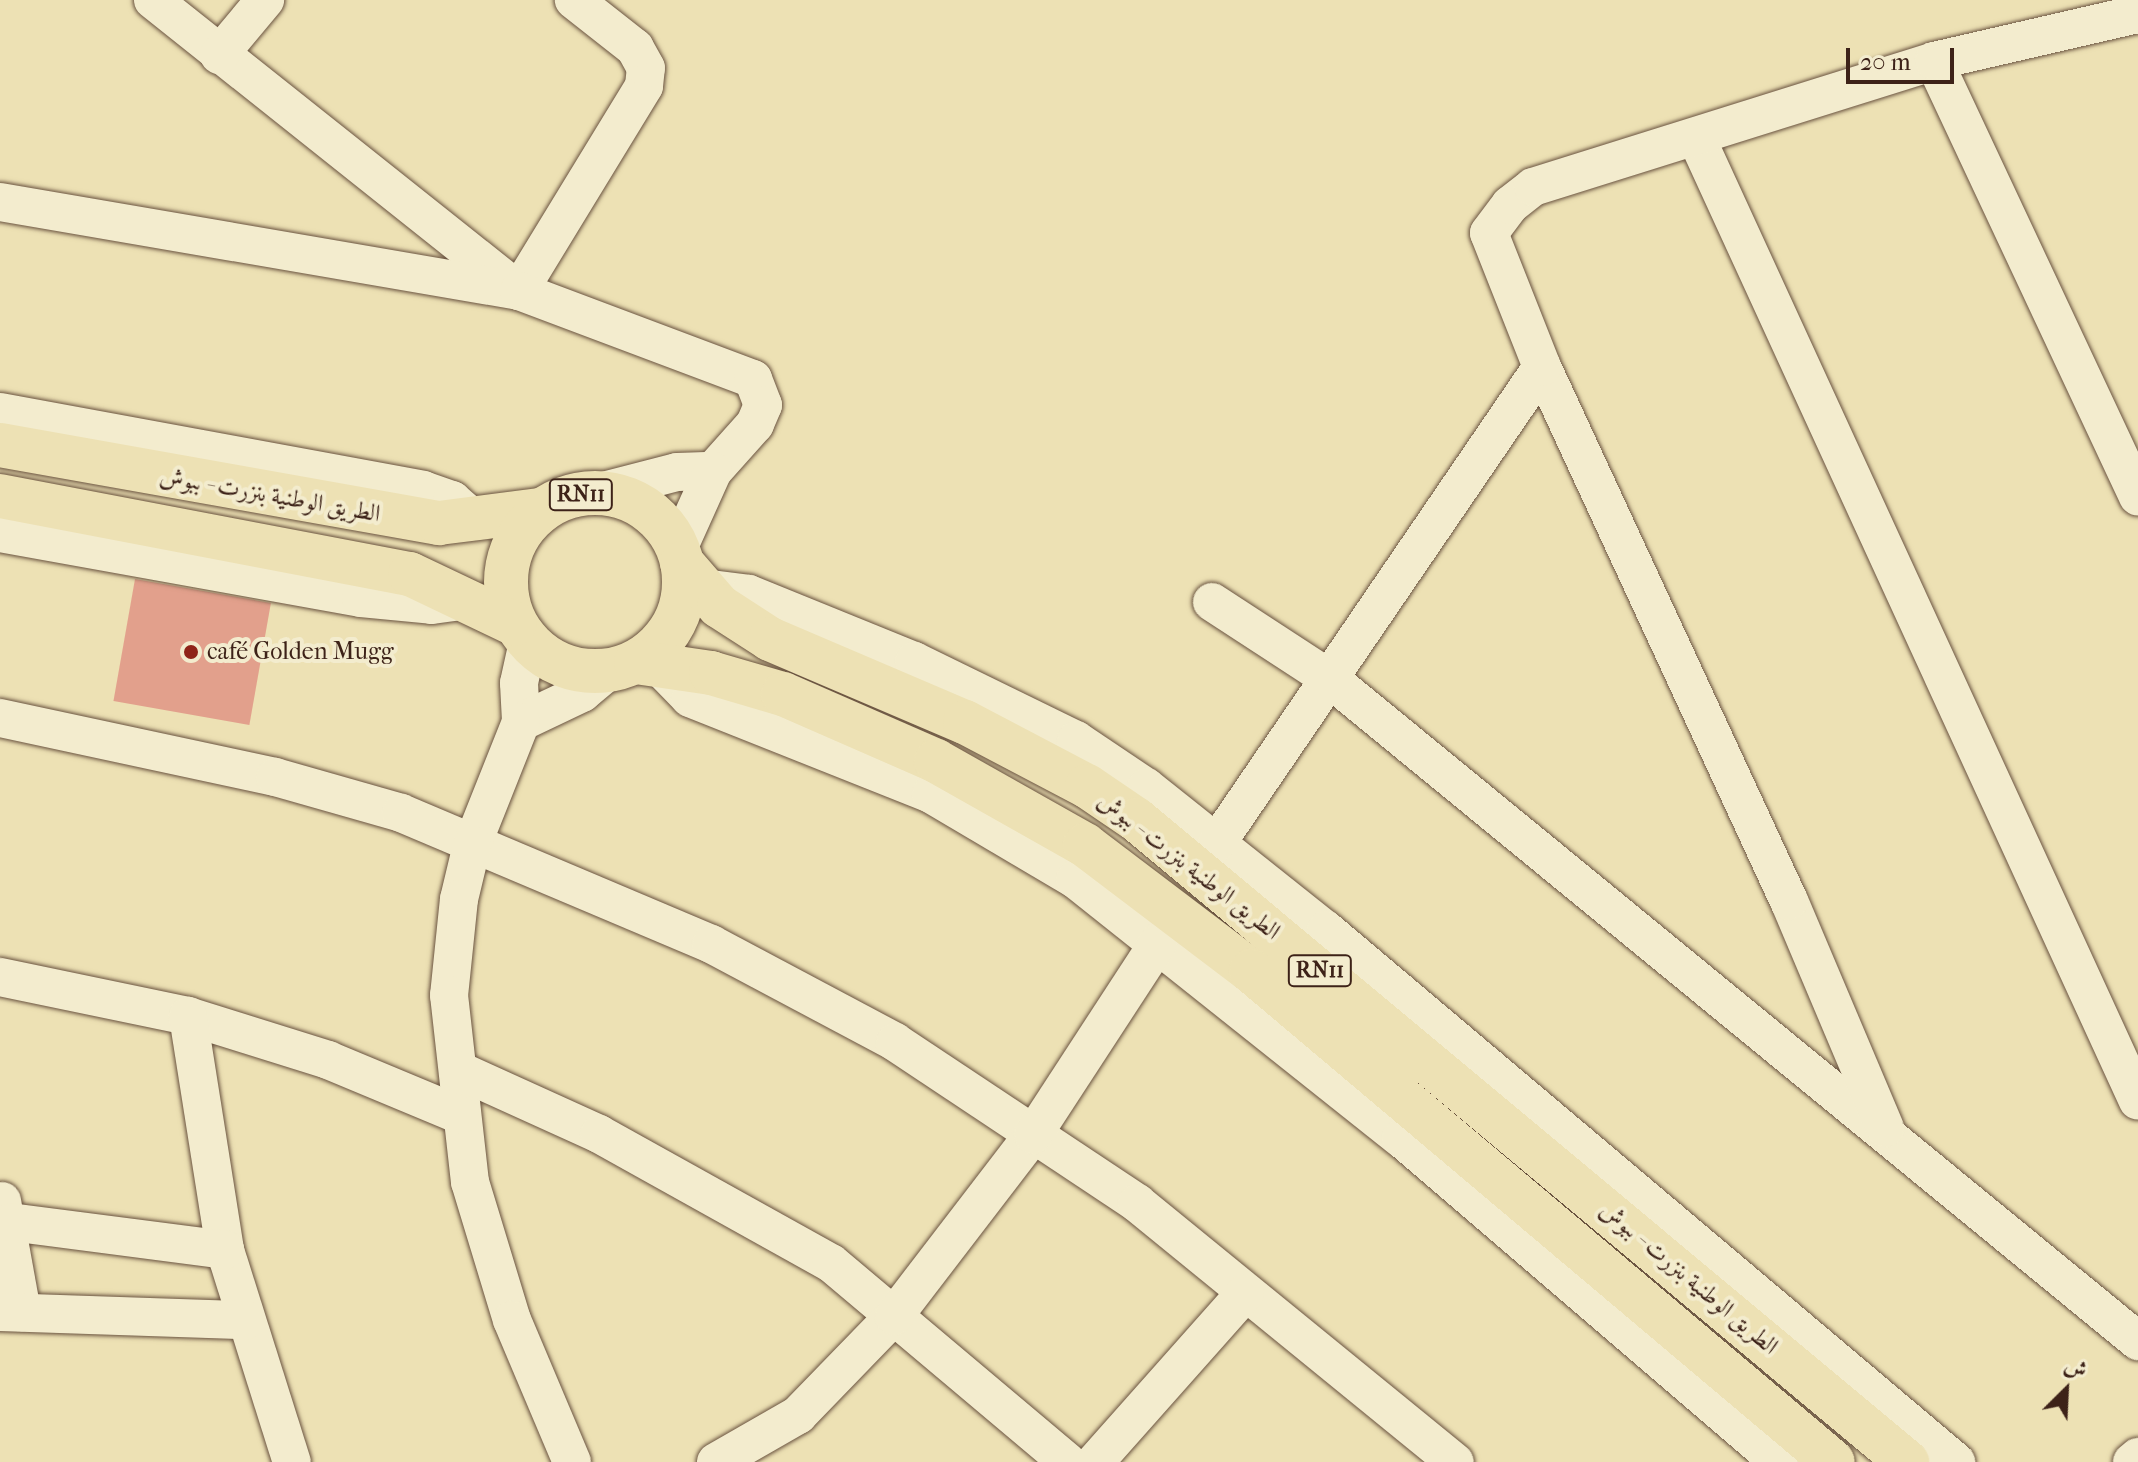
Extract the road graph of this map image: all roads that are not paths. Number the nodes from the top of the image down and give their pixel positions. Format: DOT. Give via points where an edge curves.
graph roads {
  1 [pos="153,0"];
  2 [pos="265,0"];
  3 [pos="574,0"];
  4 [pos="2138,14"];
  5 [pos="219,55"];
  6 [pos="1934,61"];
  7 [pos="1696,137"];
  8 [pos="0,202"];
  9 [pos="519,291"];
  10 [pos="1542,367"];
  11 [pos="0,412"];
  12 [pos="0,445"];
  13 [pos="713,471"];
  14 [pos="596,493"];
  15 [pos="0,496"];
  16 [pos="2138,497"];
  17 [pos="541,510"];
  18 [pos="476,521"];
  19 [pos="0,533"];
  20 [pos="688,567"];
  21 [pos="469,600"];
  22 [pos="1212,602"];
  23 [pos="522,633"];
  24 [pos="635,667"];
  25 [pos="1330,679"];
  26 [pos="0,718"];
  27 [pos="521,722"];
  28 [pos="1217,843"];
  29 [pos="472,845"];
  30 [pos="1159,942"];
  31 [pos="0,977"];
  32 [pos="188,1016"];
  33 [pos="458,1070"];
  34 [pos="2138,1101"];
  35 [pos="460,1115"];
  36 [pos="1885,1128"];
  37 [pos="1033,1135"];
  38 [pos="5,1210"];
  39 [pos="225,1250"];
  40 [pos="1245,1293"];
  41 [pos="11,1312"];
  42 [pos="894,1316"];
  43 [pos="246,1320"];
  44 [pos="2138,1341"];
  45 [pos="2138,1457"];
  46 [pos="292,1462"];
  47 [pos="572,1462"];
  48 [pos="716,1462"];
  49 [pos="1067,1462"];
  50 [pos="1095,1462"];
  51 [pos="1455,1462"];
  52 [pos="1779,1462"];
  53 [pos="1833,1462"];
  54 [pos="1907,1462"];
  55 [pos="1956,1462"];
  56 [pos="2132,1462"];
  1 -- 5 [label="street"];
  2 -- 5 [label="street"];
  3 -- 9 [label="street" via="635,48 646,68 644,86"];
  4 -- 6 [label="street"];
  5 -- 9 [label="street"];
  6 -- 7 [label="street"];
  6 -- 16 [label="street"];
  7 -- 10 [label="street" via="1533,187 1496,220 1489,233"];
  7 -- 34 [label="street"];
  8 -- 9 [label="street"];
  9 -- 13 [label="street" via="753,379 763,405 755,424"];
  10 -- 25 [label="street"];
  10 -- 36 [label="street" via="1789,901"];
  11 -- 18 [label="street" via="423,490 452,500"];
  12 -- 18 [label="main road, الطريق الوطنية بنزرت - ببوش / RN11" via="391,517"];
  13 -- 14 [label="street" via="677,472"];
  13 -- 20 [label="street"];
  14 -- 17 [label="main road, RN11"];
  14 -- 20 [label="main road, RN11" via="645,509"];
  15 -- 21 [label="main road, الطريق الوطنية بنزرت - ببوش / RN11" via="365,563"];
  17 -- 18 [label="main road, الطريق الوطنية بنزرت - ببوش / RN11"];
  17 -- 23 [label="main road, RN11" via="523,528 505,575"];
  19 -- 21 [label="street" via="361,598 432,605"];
  20 -- 24 [label="main road" via="676,620"];
  20 -- 28 [label="street" via="999,701 1076,740"];
  20 -- 54 [label="main road, الطريق الوطنية بنزرت - ببوش / RN11" via="770,639 965,722 1087,786 1137,820"];
  21 -- 23 [label="main road, الطريق الوطنية بنزرت - ببوش / RN11"];
  22 -- 25 [label="street"];
  23 -- 24 [label="main road, RN11" via="551,661"];
  23 -- 27 [label="street"];
  24 -- 27 [label="street"];
  24 -- 30 [label="street" via="690,698 800,737 981,822 1075,879"];
  24 -- 53 [label="main road, الطريق الوطنية بنزرت - ببوش / RN11" via="741,681 843,719 1010,800 1148,888"];
  25 -- 28 [label="street"];
  25 -- 36 [label="street"];
  26 -- 29 [label="street" via="275,777 401,813"];
  27 -- 29 [label="street"];
  28 -- 55 [label="street"];
  29 -- 33 [label="street" via="450,966"];
  29 -- 37 [label="street" via="711,944 895,1042"];
  30 -- 37 [label="street"];
  30 -- 52 [label="street" via="1401,1138"];
  31 -- 32 [label="street"];
  32 -- 35 [label="street" via="328,1060"];
  32 -- 39 [label="street"];
  33 -- 35 [label="street"];
  33 -- 42 [label="street" via="599,1134 764,1222 831,1263"];
  35 -- 47 [label="street" via="487,1250"];
  36 -- 44 [label="street"];
  37 -- 40 [label="street" via="1137,1203"];
  37 -- 42 [label="street"];
  38 -- 39 [label="street"];
  38 -- 41 [label="street"];
  39 -- 43 [label="street"];
  40 -- 50 [label="street"];
  40 -- 51 [label="street"];
  41 -- 43 [label="street"];
  42 -- 48 [label="street" via="798,1415"];
  42 -- 49 [label="street"];
  43 -- 46 [label="street"];
  45 -- 56 [label="street"];
}
